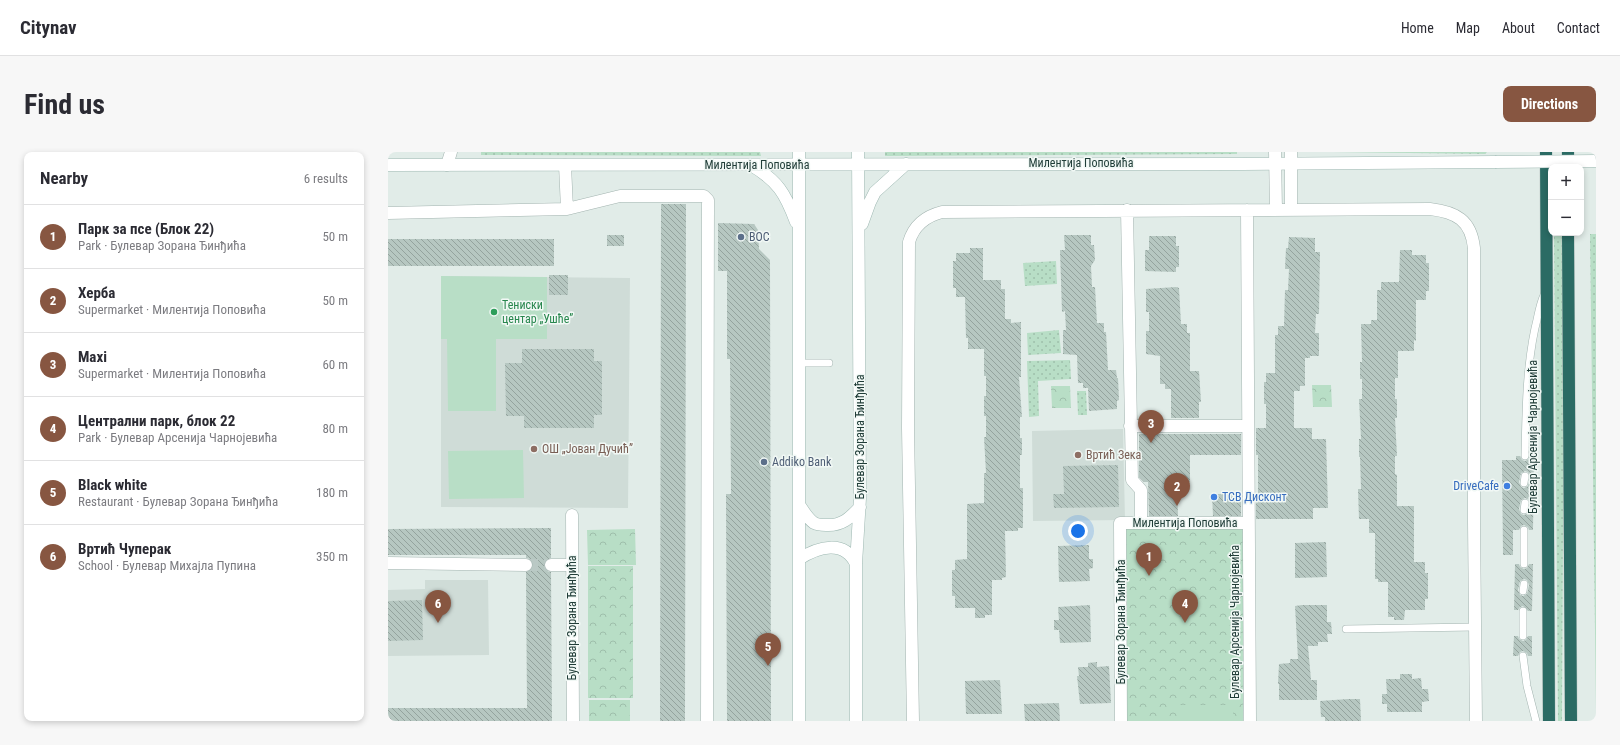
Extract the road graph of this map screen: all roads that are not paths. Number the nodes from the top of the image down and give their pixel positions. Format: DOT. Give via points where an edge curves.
graph roads {
  1 [pos="444,152"];
  2 [pos="452,152"];
  3 [pos="799,152"];
  4 [pos="1546,152"];
  5 [pos="1568,152"];
  6 [pos="858,158"];
  7 [pos="1275,158"];
  8 [pos="1291,158"];
  9 [pos="1596,161"];
  10 [pos="906,164"];
  11 [pos="1568,164"];
  12 [pos="388,165"];
  13 [pos="447,165"];
  14 [pos="565,165"];
  15 [pos="751,165"];
  16 [pos="799,165"];
  17 [pos="567,209"];
  18 [pos="1127,210"];
  19 [pos="1247,210"];
  20 [pos="1276,210"];
  21 [pos="1291,210"];
  22 [pos="388,213"];
  23 [pos="799,229"];
  24 [pos="859,233"];
  25 [pos="1568,236"];
  26 [pos="1546,292"];
  27 [pos="799,363"];
  28 [pos="829,363"];
  29 [pos="1130,426"];
  30 [pos="1248,426"];
  31 [pos="1525,456"];
  32 [pos="800,506"];
  33 [pos="860,507"];
  34 [pos="572,515"];
  35 [pos="1248,522"];
  36 [pos="1120,523"];
  37 [pos="1141,523"];
  38 [pos="1524,530"];
  39 [pos="799,559"];
  40 [pos="388,563"];
  41 [pos="856,564"];
  42 [pos="1524,564"];
  43 [pos="526,565"];
  44 [pos="551,565"];
  45 [pos="572,565"];
  46 [pos="1523,611"];
  47 [pos="1475,627"];
  48 [pos="1346,629"];
  49 [pos="1523,636"];
  50 [pos="1523,656"];
  51 [pos="572,721"];
  52 [pos="707,721"];
  53 [pos="799,721"];
  54 [pos="856,721"];
  55 [pos="913,721"];
  56 [pos="1121,721"];
  57 [pos="1250,721"];
  58 [pos="1476,721"];
  59 [pos="1536,721"];
  60 [pos="1549,721"];
  61 [pos="1571,721"];
  1 -- 13 [label="street"];
  2 -- 13 [label="street"];
  3 -- 16 [label="street"];
  4 -- 26 [label="highway, Булевар Арсенија Чарнојевића"];
  5 -- 11 [label="highway"];
  6 -- 10 [label="street, Милентија Поповића"];
  6 -- 16 [label="street, Милентија Поповића"];
  6 -- 24 [label="street, Булевар Зорана Ђинђића"];
  7 -- 8 [label="street, Милентија Поповића"];
  7 -- 10 [label="street, Милентија Поповића"];
  7 -- 20 [label="street"];
  8 -- 9 [label="street, Милентија Поповића, bridge"];
  8 -- 21 [label="street"];
  10 -- 24 [label="street" via="873,195"];
  12 -- 13 [label="street, Милентија Поповића"];
  13 -- 14 [label="street, Милентија Поповића"];
  14 -- 15 [label="street, Милентија Поповића"];
  14 -- 17 [label="street"];
  15 -- 16 [label="street, Милентија Поповића"];
  15 -- 23 [label="street" via="782,190"];
  16 -- 23 [label="street"];
  17 -- 22 [label="street"];
  17 -- 52 [label="street" via="620,196 704,196 709,202"];
  18 -- 19 [label="street"];
  18 -- 29 [label="street"];
  18 -- 55 [label="street" via="942,212 928,217 911,234 908,428"];
  19 -- 20 [label="street"];
  19 -- 30 [label="street, Милентија Поповића"];
  20 -- 21 [label="street"];
  21 -- 47 [label="street" via="1430,209 1451,212 1463,220 1473,238"];
  23 -- 27 [label="street"];
  24 -- 33 [label="street, Булевар Зорана Ђинђића"];
  25 -- 61 [label="highway"];
  26 -- 31 [label="lane" via="1540,304 1530,351"];
  26 -- 60 [label="highway, Булевар Арсенија Чарнојевића"];
  27 -- 28 [label="lane"];
  27 -- 32 [label="street"];
  29 -- 30 [label="street"];
  29 -- 37 [label="street" via="1132,480 1141,490"];
  30 -- 35 [label="street, Милентија Поповића"];
  32 -- 33 [label="street" via="816,524 830,526 850,519"];
  32 -- 39 [label="street"];
  33 -- 41 [label="street, Булевар Зорана Ђинђића"];
  34 -- 45 [label="street, Булевар Зорана Ђинђића"];
  35 -- 37 [label="street, Милентија Поповића"];
  35 -- 57 [label="street, Булевар Арсенија Чарнојевића"];
  36 -- 37 [label="street, Милентија Поповића"];
  36 -- 56 [label="street, Булевар Зорана Ђинђића"];
  38 -- 42 [label="lane"];
  39 -- 41 [label="street" via="827,547 838,548 853,558"];
  39 -- 53 [label="street"];
  40 -- 43 [label="street"];
  41 -- 54 [label="street, Булевар Зорана Ђинђића"];
  44 -- 45 [label="street"];
  45 -- 51 [label="street, Булевар Зорана Ђинђића"];
  46 -- 49 [label="lane"];
  47 -- 48 [label="lane"];
  47 -- 58 [label="street"];
  50 -- 59 [label="lane"];
}
